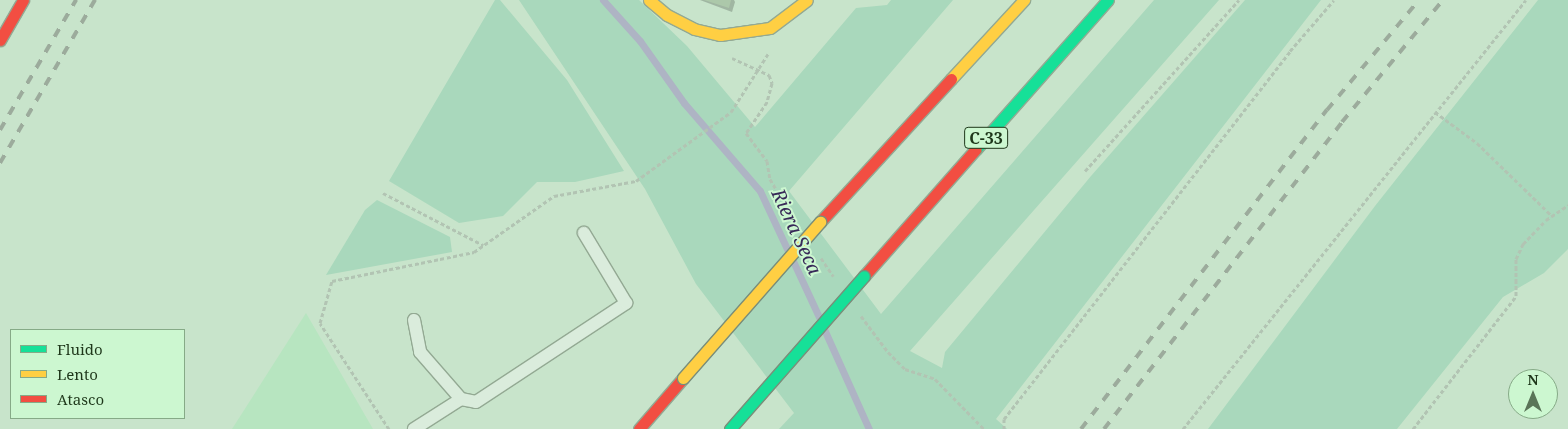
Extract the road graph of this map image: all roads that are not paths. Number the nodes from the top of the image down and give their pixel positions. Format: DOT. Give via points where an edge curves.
graph roads {
  1 [pos="23,0"];
  2 [pos="649,0"];
  3 [pos="807,0"];
  4 [pos="1024,0"];
  5 [pos="1108,0"];
  6 [pos="0,40"];
  7 [pos="584,233"];
  8 [pos="414,320"];
  9 [pos="461,399"];
  10 [pos="414,429"];
  11 [pos="640,429"];
  12 [pos="730,429"];
  1 -- 6 [label="main road"];
  2 -- 3 [label="main road" via="667,15 694,29 720,36 770,28"];
  4 -- 11 [label="main road, bridge" via="820,222"];
  5 -- 12 [label="main road, C-33, bridge"];
  7 -- 9 [label="lane" via="626,303 476,402"];
  8 -- 9 [label="lane" via="420,352"];
  9 -- 10 [label="lane"];
}
